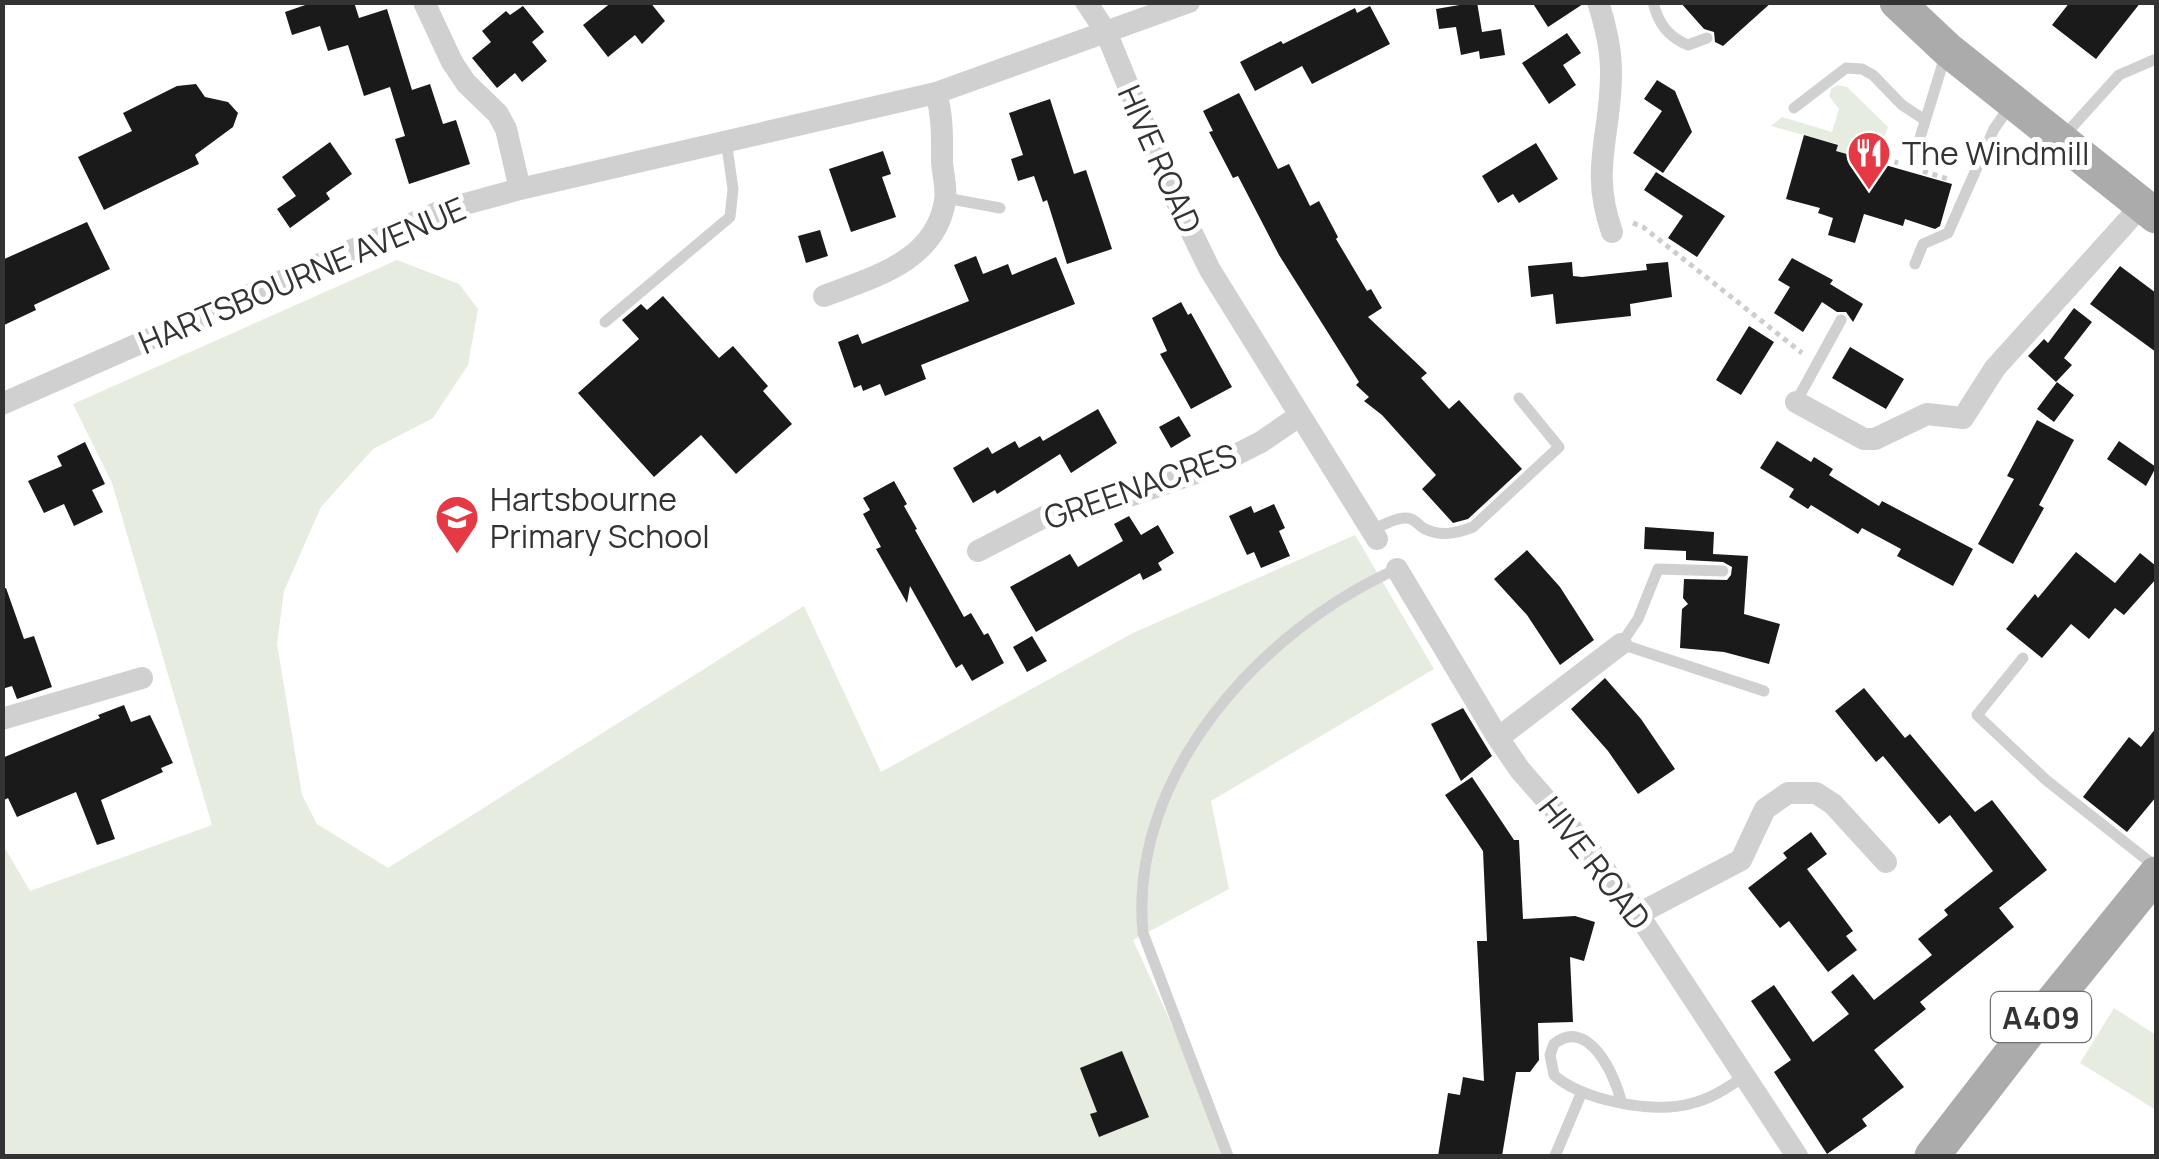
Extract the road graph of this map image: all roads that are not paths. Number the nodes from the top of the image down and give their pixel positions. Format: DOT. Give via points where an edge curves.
graph roads {
  1 [pos="424,2"];
  2 [pos="1086,2"];
  3 [pos="1189,2"];
  4 [pos="1598,2"];
  5 [pos="1654,2"];
  6 [pos="1898,2"];
  7 [pos="1106,32"];
  8 [pos="1707,38"];
  9 [pos="1948,50"];
  10 [pos="2156,59"];
  11 [pos="936,93"];
  12 [pos="2013,103"];
  13 [pos="1794,108"];
  14 [pos="1925,120"];
  15 [pos="726,140"];
  16 [pos="2059,141"];
  17 [pos="1915,154"];
  18 [pos="520,189"];
  19 [pos="945,198"];
  20 [pos="1000,208"];
  21 [pos="2149,211"];
  22 [pos="1608,222"];
  23 [pos="1915,264"];
  24 [pos="824,296"];
  25 [pos="1841,320"];
  26 [pos="605,322"];
  27 [pos="1519,398"];
  28 [pos="1796,402"];
  29 [pos="2,404"];
  30 [pos="1299,416"];
  31 [pos="1374,534"];
  32 [pos="978,552"];
  33 [pos="1396,569"];
  34 [pos="1723,571"];
  35 [pos="1621,644"];
  36 [pos="2023,658"];
  37 [pos="142,678"];
  38 [pos="1764,691"];
  39 [pos="2,720"];
  40 [pos="1498,738"];
  41 [pos="1886,862"];
  42 [pos="2156,871"];
  43 [pos="1638,914"];
  44 [pos="1745,1076"];
  45 [pos="1582,1094"];
  46 [pos="1621,1101"];
  47 [pos="1228,1156"];
  48 [pos="1555,1156"];
  49 [pos="1797,1156"];
  50 [pos="1932,1156"];
  1 -- 18 [label="street" via="452,62 506,129"];
  2 -- 7 [label="street, HIVE ROAD"];
  3 -- 7 [label="street, HARTSBOURNE AVENUE"];
  4 -- 22 [label="street" via="1611,70 1600,172"];
  5 -- 8 [label="lane" via="1658,19 1676,40 1688,45"];
  6 -- 9 [label="main road"];
  7 -- 11 [label="street, HARTSBOURNE AVENUE"];
  7 -- 30 [label="street, HIVE ROAD" via="1210,270"];
  9 -- 12 [label="main road"];
  9 -- 14 [label="lane"];
  10 -- 16 [label="lane" via="2120,75"];
  11 -- 15 [label="street, HARTSBOURNE AVENUE"];
  11 -- 19 [label="street"];
  12 -- 16 [label="main road"];
  12 -- 23 [label="lane" via="1994,129 1948,233 1922,244"];
  13 -- 14 [label="lane" via="1846,68 1862,69"];
  14 -- 17 [label="lane"];
  15 -- 18 [label="street, HARTSBOURNE AVENUE"];
  15 -- 26 [label="lane" via="734,189 730,217"];
  16 -- 21 [label="main road"];
  18 -- 29 [label="street, HARTSBOURNE AVENUE" via="425,217"];
  19 -- 20 [label="lane"];
  19 -- 24 [label="street" via="918,252 894,269"];
  21 -- 28 [label="street" via="1995,368 1963,418 1917,416 1864,439"];
  25 -- 28 [label="lane"];
  27 -- 31 [label="lane" via="1560,448 1457,534 1425,530 1410,518"];
  30 -- 31 [label="street, HIVE ROAD"];
  30 -- 32 [label="street, GREENACRES" via="1210,468 1048,515"];
  33 -- 40 [label="street, HIVE ROAD"];
  33 -- 47 [label="lane" via="1273,650 1233,687 1175,776 1151,841 1140,902 1142,933"];
  34 -- 35 [label="lane" via="1658,569"];
  35 -- 38 [label="lane"];
  35 -- 40 [label="street"];
  36 -- 42 [label="lane" via="1976,715"];
  37 -- 39 [label="street"];
  40 -- 43 [label="street, HIVE ROAD"];
  41 -- 43 [label="street" via="1833,804 1816,793 1788,793 1765,809 1740,860"];
  42 -- 50 [label="main road, A409"];
  43 -- 44 [label="street, HIVE ROAD"];
  44 -- 46 [label="lane" via="1717,1096 1686,1106"];
  44 -- 49 [label="street, HIVE ROAD"];
  45 -- 46 [label="lane"];
  45 -- 46 [label="lane" via="1550,1067 1561,1038 1592,1044"];
  45 -- 48 [label="lane"];
}
